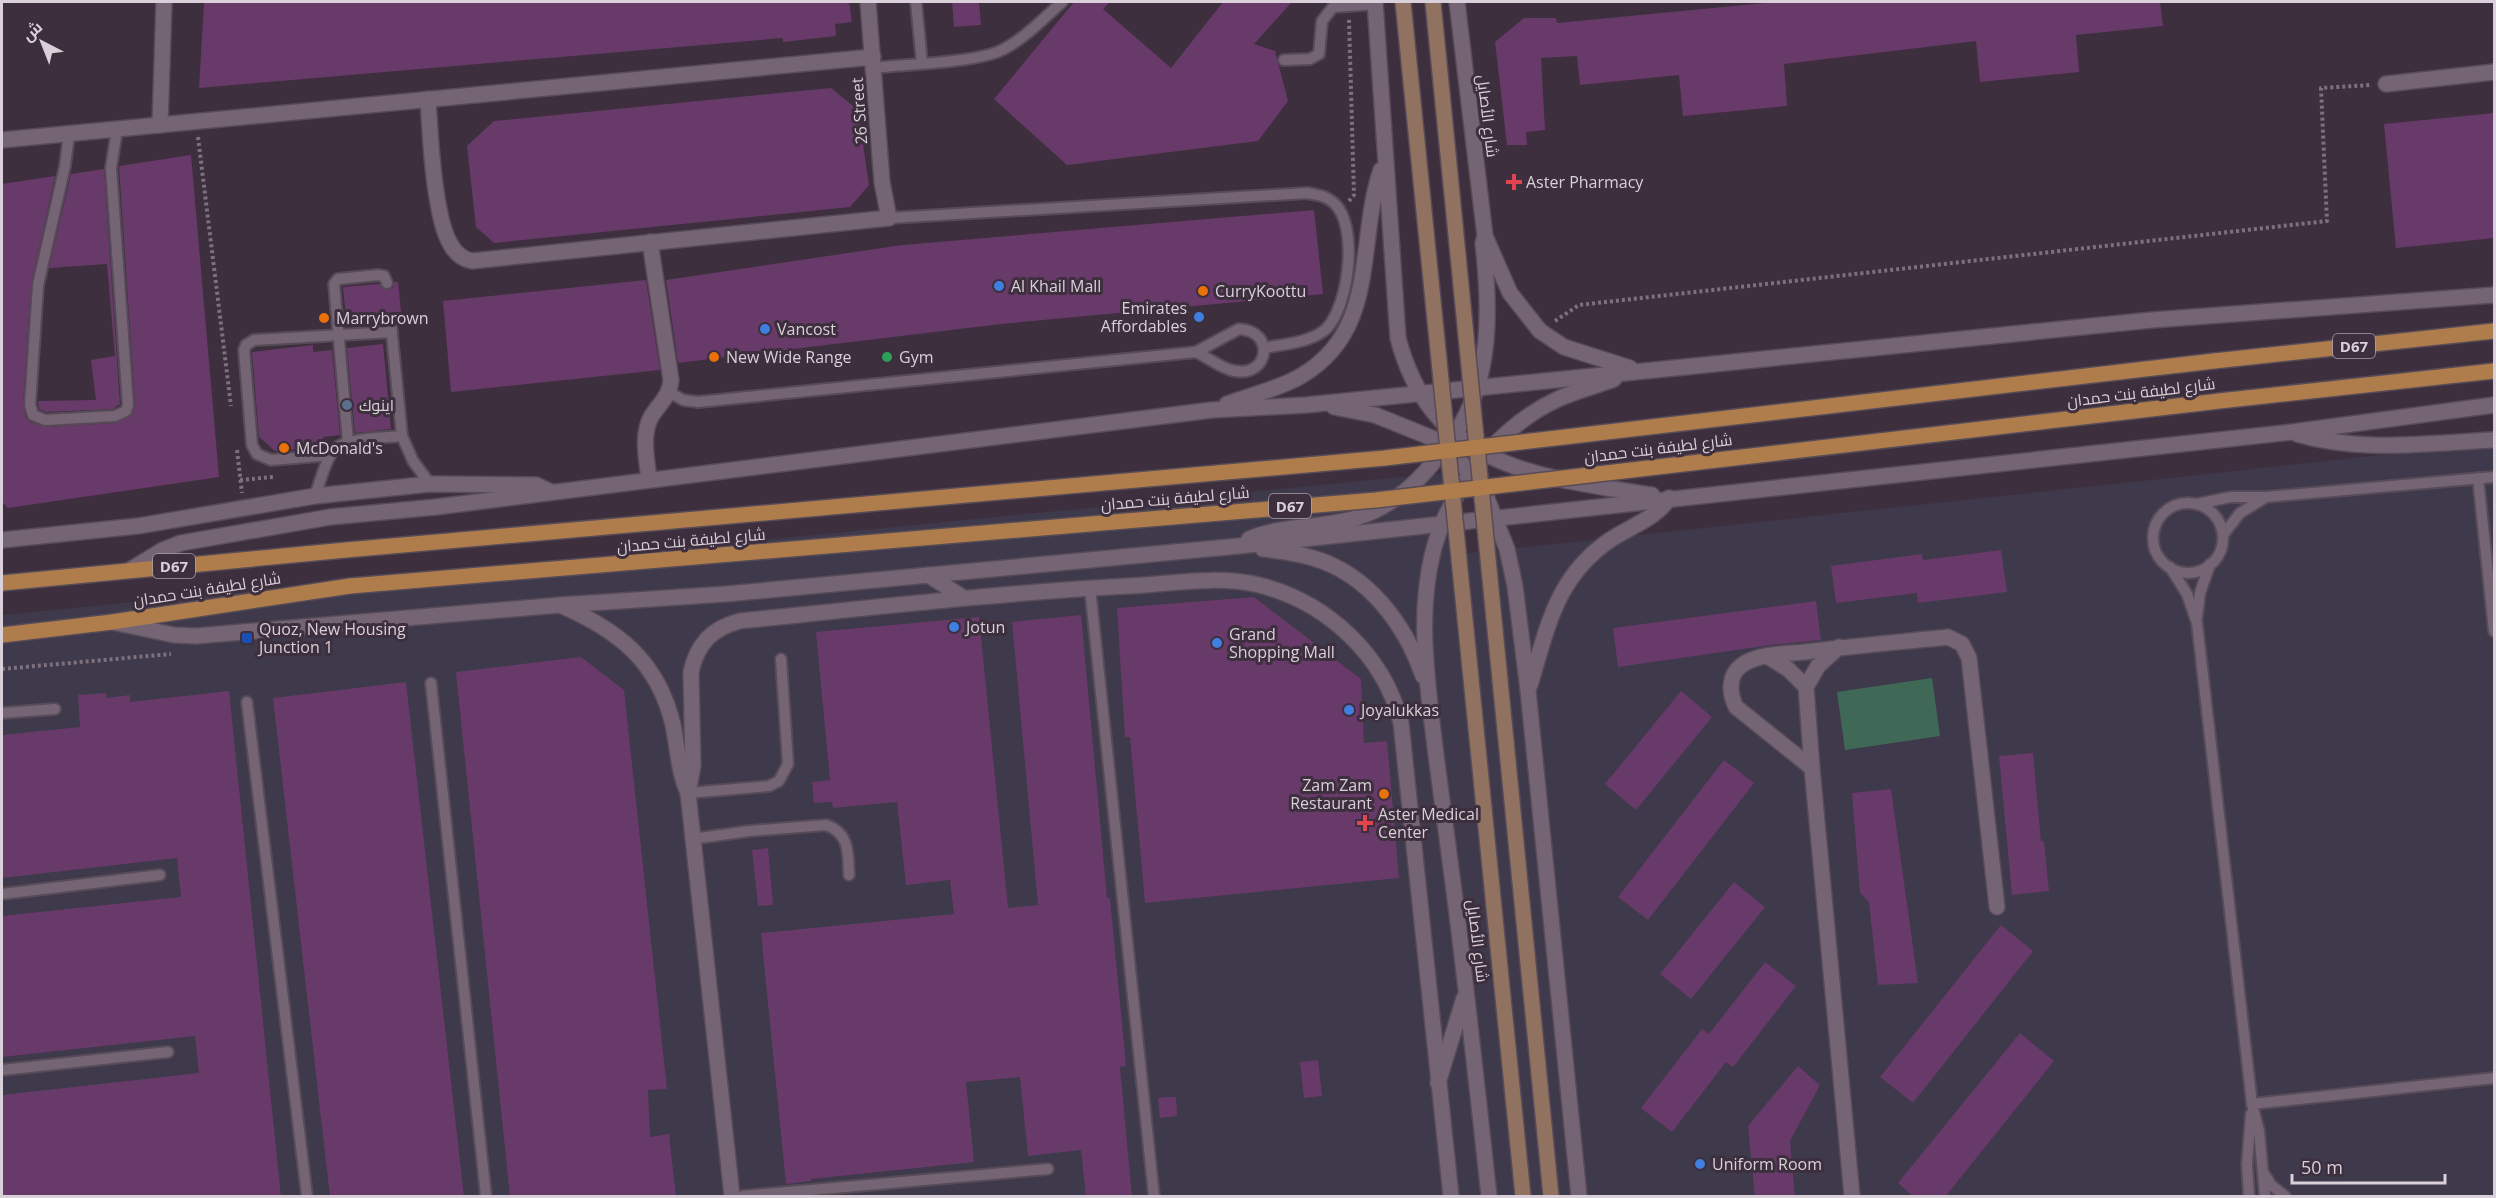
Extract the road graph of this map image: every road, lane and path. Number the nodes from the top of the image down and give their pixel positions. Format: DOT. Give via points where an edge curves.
graph roads {
  1 [pos="165,2"];
  2 [pos="868,2"];
  3 [pos="916,2"];
  4 [pos="1062,2"];
  5 [pos="1403,2"];
  6 [pos="1433,2"];
  7 [pos="1457,2"];
  8 [pos="1375,3"];
  9 [pos="1349,5"];
  10 [pos="1284,60"];
  11 [pos="874,62"];
  12 [pos="922,63"];
  13 [pos="2494,72"];
  14 [pos="2386,84"];
  15 [pos="428,99"];
  16 [pos="196,121"];
  17 [pos="160,125"];
  18 [pos="117,130"];
  19 [pos="69,134"];
  20 [pos="2,140"];
  21 [pos="1384,161"];
  22 [pos="1340,210"];
  23 [pos="889,218"];
  24 [pos="1485,236"];
  25 [pos="650,242"];
  26 [pos="387,283"];
  27 [pos="2494,295"];
  28 [pos="1540,331"];
  29 [pos="2494,331"];
  30 [pos="338,335"];
  31 [pos="1264,348"];
  32 [pos="1196,352"];
  33 [pos="1638,371"];
  34 [pos="2494,371"];
  35 [pos="1476,388"];
  36 [pos="669,392"];
  37 [pos="1419,393"];
  38 [pos="1306,405"];
  39 [pos="2494,405"];
  40 [pos="232,410"];
  41 [pos="1212,410"];
  42 [pos="2292,432"];
  43 [pos="402,436"];
  44 [pos="1451,439"];
  45 [pos="2494,440"];
  46 [pos="348,442"];
  47 [pos="236,445"];
  48 [pos="1485,454"];
  49 [pos="330,455"];
  50 [pos="1471,474"];
  51 [pos="2494,477"];
  52 [pos="2478,478"];
  53 [pos="649,480"];
  54 [pos="430,484"];
  55 [pos="551,492"];
  56 [pos="315,496"];
  57 [pos="2266,497"];
  58 [pos="1669,498"];
  59 [pos="2196,504"];
  60 [pos="244,509"];
  61 [pos="1497,519"];
  62 [pos="1443,524"];
  63 [pos="2223,535"];
  64 [pos="2490,539"];
  65 [pos="2,540"];
  66 [pos="1239,546"];
  67 [pos="2210,564"];
  68 [pos="2170,567"];
  69 [pos="130,570"];
  70 [pos="928,575"];
  71 [pos="2,583"];
  72 [pos="1090,588"];
  73 [pos="964,598"];
  74 [pos="560,605"];
  75 [pos="112,622"];
  76 [pos="2197,623"];
  77 [pos="2494,631"];
  78 [pos="2,635"];
  79 [pos="174,635"];
  80 [pos="1839,647"];
  81 [pos="1767,656"];
  82 [pos="781,659"];
  83 [pos="2,669"];
  84 [pos="431,683"];
  85 [pos="1806,687"];
  86 [pos="1428,690"];
  87 [pos="1528,690"];
  88 [pos="247,702"];
  89 [pos="54,709"];
  90 [pos="2,713"];
  91 [pos="1812,768"];
  92 [pos="688,793"];
  93 [pos="692,839"];
  94 [pos="159,875"];
  95 [pos="849,875"];
  96 [pos="2,894"];
  97 [pos="1997,907"];
  98 [pos="1466,989"];
  99 [pos="168,1052"];
  100 [pos="2,1070"];
  101 [pos="2494,1078"];
  102 [pos="1438,1083"];
  103 [pos="2252,1104"];
  104 [pos="1048,1169"];
  105 [pos="2263,1173"];
  106 [pos="308,1197"];
  107 [pos="486,1197"];
  108 [pos="732,1197"];
  109 [pos="743,1197"];
  110 [pos="1154,1197"];
  111 [pos="1451,1197"];
  112 [pos="1489,1197"];
  113 [pos="1523,1197"];
  114 [pos="1551,1197"];
  115 [pos="1579,1197"];
  116 [pos="1852,1197"];
  117 [pos="2249,1197"];
  118 [pos="2265,1197"];
  119 [pos="2285,1197"];
  1 -- 17 [label="street"];
  2 -- 11 [label="street, 26 Street"];
  3 -- 12 [label="lane"];
  4 -- 12 [label="lane" via="1002,51"];
  5 -- 113 [label="main road, bridge"];
  6 -- 114 [label="main road, bridge"];
  7 -- 24 [label="street, شارع الأصايل"];
  8 -- 9 [label="lane"];
  8 -- 21 [label="street"];
  9 -- 10 [label="lane" via="1326,13 1321,50 1315,58"];
  9 -- 22 [label="path" via="1354,195"];
  11 -- 12 [label="lane"];
  11 -- 15 [label="street"];
  11 -- 23 [label="street, 26 Street" via="882,182"];
  13 -- 14 [label="street"];
  14 -- 28 [label="path" via="2321,88 2327,221 1579,305"];
  15 -- 16 [label="street"];
  15 -- 25 [label="street" via="443,226 462,259 495,261"];
  16 -- 17 [label="street"];
  16 -- 40 [label="path"];
  17 -- 18 [label="street"];
  18 -- 19 [label="street"];
  18 -- 19 [label="lane" via="111,168 128,405 126,411 115,416 41,420 33,415 30,405 38,285"];
  19 -- 20 [label="street"];
  21 -- 37 [label="street" via="1398,338"];
  21 -- 41 [label="street" via="1371,211 1360,295 1352,320 1338,343 1321,362 1299,377"];
  22 -- 23 [label="lane" via="1321,195 1307,194"];
  22 -- 31 [label="lane" via="1347,234 1347,283 1333,320 1315,336"];
  23 -- 25 [label="street"];
  24 -- 28 [label="street" via="1510,293"];
  24 -- 35 [label="street" via="1487,333"];
  25 -- 36 [label="street" via="671,380"];
  26 -- 30 [label="lane" via="380,275 336,280"];
  27 -- 33 [label="street" via="2152,320"];
  28 -- 33 [label="street" via="1575,351"];
  29 -- 69 [label="main road, شارع لطيفة بنت حمدان / D67, bridge" via="1385,458"];
  30 -- 43 [label="lane" via="391,328"];
  30 -- 46 [label="lane"];
  30 -- 49 [label="lane" via="252,341 244,350 252,445 257,454 271,460"];
  31 -- 32 [label="lane" via="1254,332 1239,329"];
  31 -- 32 [label="lane" via="1255,368 1240,372"];
  32 -- 36 [label="lane" via="698,402"];
  33 -- 35 [label="street"];
  33 -- 48 [label="street" via="1558,399 1532,414"];
  34 -- 75 [label="main road, شارع لطيفة بنت حمدان / D67, bridge" via="1376,500 350,586"];
  35 -- 37 [label="street"];
  35 -- 44 [label="street"];
  36 -- 53 [label="street" via="646,429"];
  37 -- 38 [label="street"];
  37 -- 44 [label="street"];
  38 -- 41 [label="street, شارع لطيفة بنت حمدان"];
  38 -- 44 [label="street" via="1375,415"];
  39 -- 42 [label="street"];
  41 -- 53 [label="street, شارع لطيفة بنت حمدان"];
  42 -- 45 [label="street" via="2354,444"];
  42 -- 58 [label="street"];
  43 -- 46 [label="lane"];
  43 -- 54 [label="lane" via="413,461"];
  44 -- 48 [label="street"];
  44 -- 50 [label="street"];
  44 -- 66 [label="street" via="1424,474 1376,510 1340,523 1260,534"];
  46 -- 49 [label="lane"];
  47 -- 60 [label="path"];
  48 -- 50 [label="street"];
  48 -- 58 [label="street" via="1547,477"];
  49 -- 56 [label="lane"];
  50 -- 61 [label="street"];
  50 -- 62 [label="street"];
  51 -- 52 [label="lane"];
  52 -- 57 [label="lane"];
  52 -- 64 [label="lane"];
  53 -- 55 [label="street, شارع لطيفة بنت حمدان"];
  54 -- 55 [label="street" via="536,485"];
  54 -- 56 [label="street"];
  55 -- 69 [label="street, شارع لطيفة بنت حمدان" via="200,538 163,549"];
  56 -- 60 [label="street"];
  57 -- 59 [label="lane" via="2232,497"];
  57 -- 63 [label="lane" via="2240,513"];
  58 -- 61 [label="street"];
  58 -- 87 [label="street" via="1658,511 1608,542 1573,572 1550,616"];
  59 -- 63 [label="lane" via="2215,515"];
  59 -- 68 [label="lane" via="2175,505 2158,519 2153,540 2161,560"];
  60 -- 65 [label="street"];
  61 -- 62 [label="street"];
  61 -- 87 [label="street" via="1512,566"];
  62 -- 66 [label="street"];
  62 -- 86 [label="street" via="1434,548 1425,599"];
  63 -- 67 [label="lane" via="2222,546"];
  64 -- 77 [label="lane"];
  66 -- 70 [label="street"];
  66 -- 86 [label="street" via="1314,558 1361,583 1399,627"];
  67 -- 68 [label="lane" via="2191,573"];
  67 -- 76 [label="lane" via="2200,593"];
  68 -- 76 [label="lane" via="2187,594"];
  69 -- 71 [label="main road, شارع لطيفة بنت حمدان / D67"];
  70 -- 73 [label="street"];
  70 -- 74 [label="street"];
  72 -- 73 [label="street"];
  72 -- 102 [label="street" via="1233,580 1258,585 1284,593 1329,618 1367,654 1394,699 1401,723"];
  72 -- 110 [label="lane"];
  73 -- 92 [label="street" via="740,621 712,633 694,657 691,672 693,766"];
  74 -- 79 [label="street" via="218,635"];
  74 -- 92 [label="street" via="609,631 648,667 669,711"];
  75 -- 78 [label="main road, شارع لطيفة بنت حمدان / D67"];
  75 -- 79 [label="street"];
  76 -- 103 [label="lane"];
  79 -- 83 [label="path" via="177,653"];
  80 -- 81 [label="street"];
  80 -- 85 [label="street" via="1818,666"];
  80 -- 97 [label="street" via="1948,637 1956,639 1966,650"];
  81 -- 85 [label="street"];
  81 -- 91 [label="street" via="1740,666 1731,684 1732,700 1741,713"];
  82 -- 92 [label="lane" via="788,764 780,781 768,786"];
  84 -- 107 [label="lane"];
  85 -- 91 [label="street"];
  86 -- 98 [label="street, شارع الأصايل"];
  87 -- 115 [label="street"];
  88 -- 106 [label="lane"];
  89 -- 90 [label="lane"];
  91 -- 116 [label="street"];
  92 -- 93 [label="street"];
  93 -- 95 [label="lane" via="826,825 844,838"];
  93 -- 108 [label="street"];
  94 -- 96 [label="lane"];
  98 -- 102 [label="street"];
  98 -- 112 [label="street, شارع الأصايل"];
  99 -- 100 [label="lane"];
  101 -- 103 [label="lane"];
  102 -- 111 [label="street"];
  103 -- 105 [label="lane"];
  103 -- 117 [label="lane" via="2247,1164"];
  104 -- 109 [label="lane"];
  105 -- 118 [label="lane"];
  105 -- 119 [label="lane"];
}
